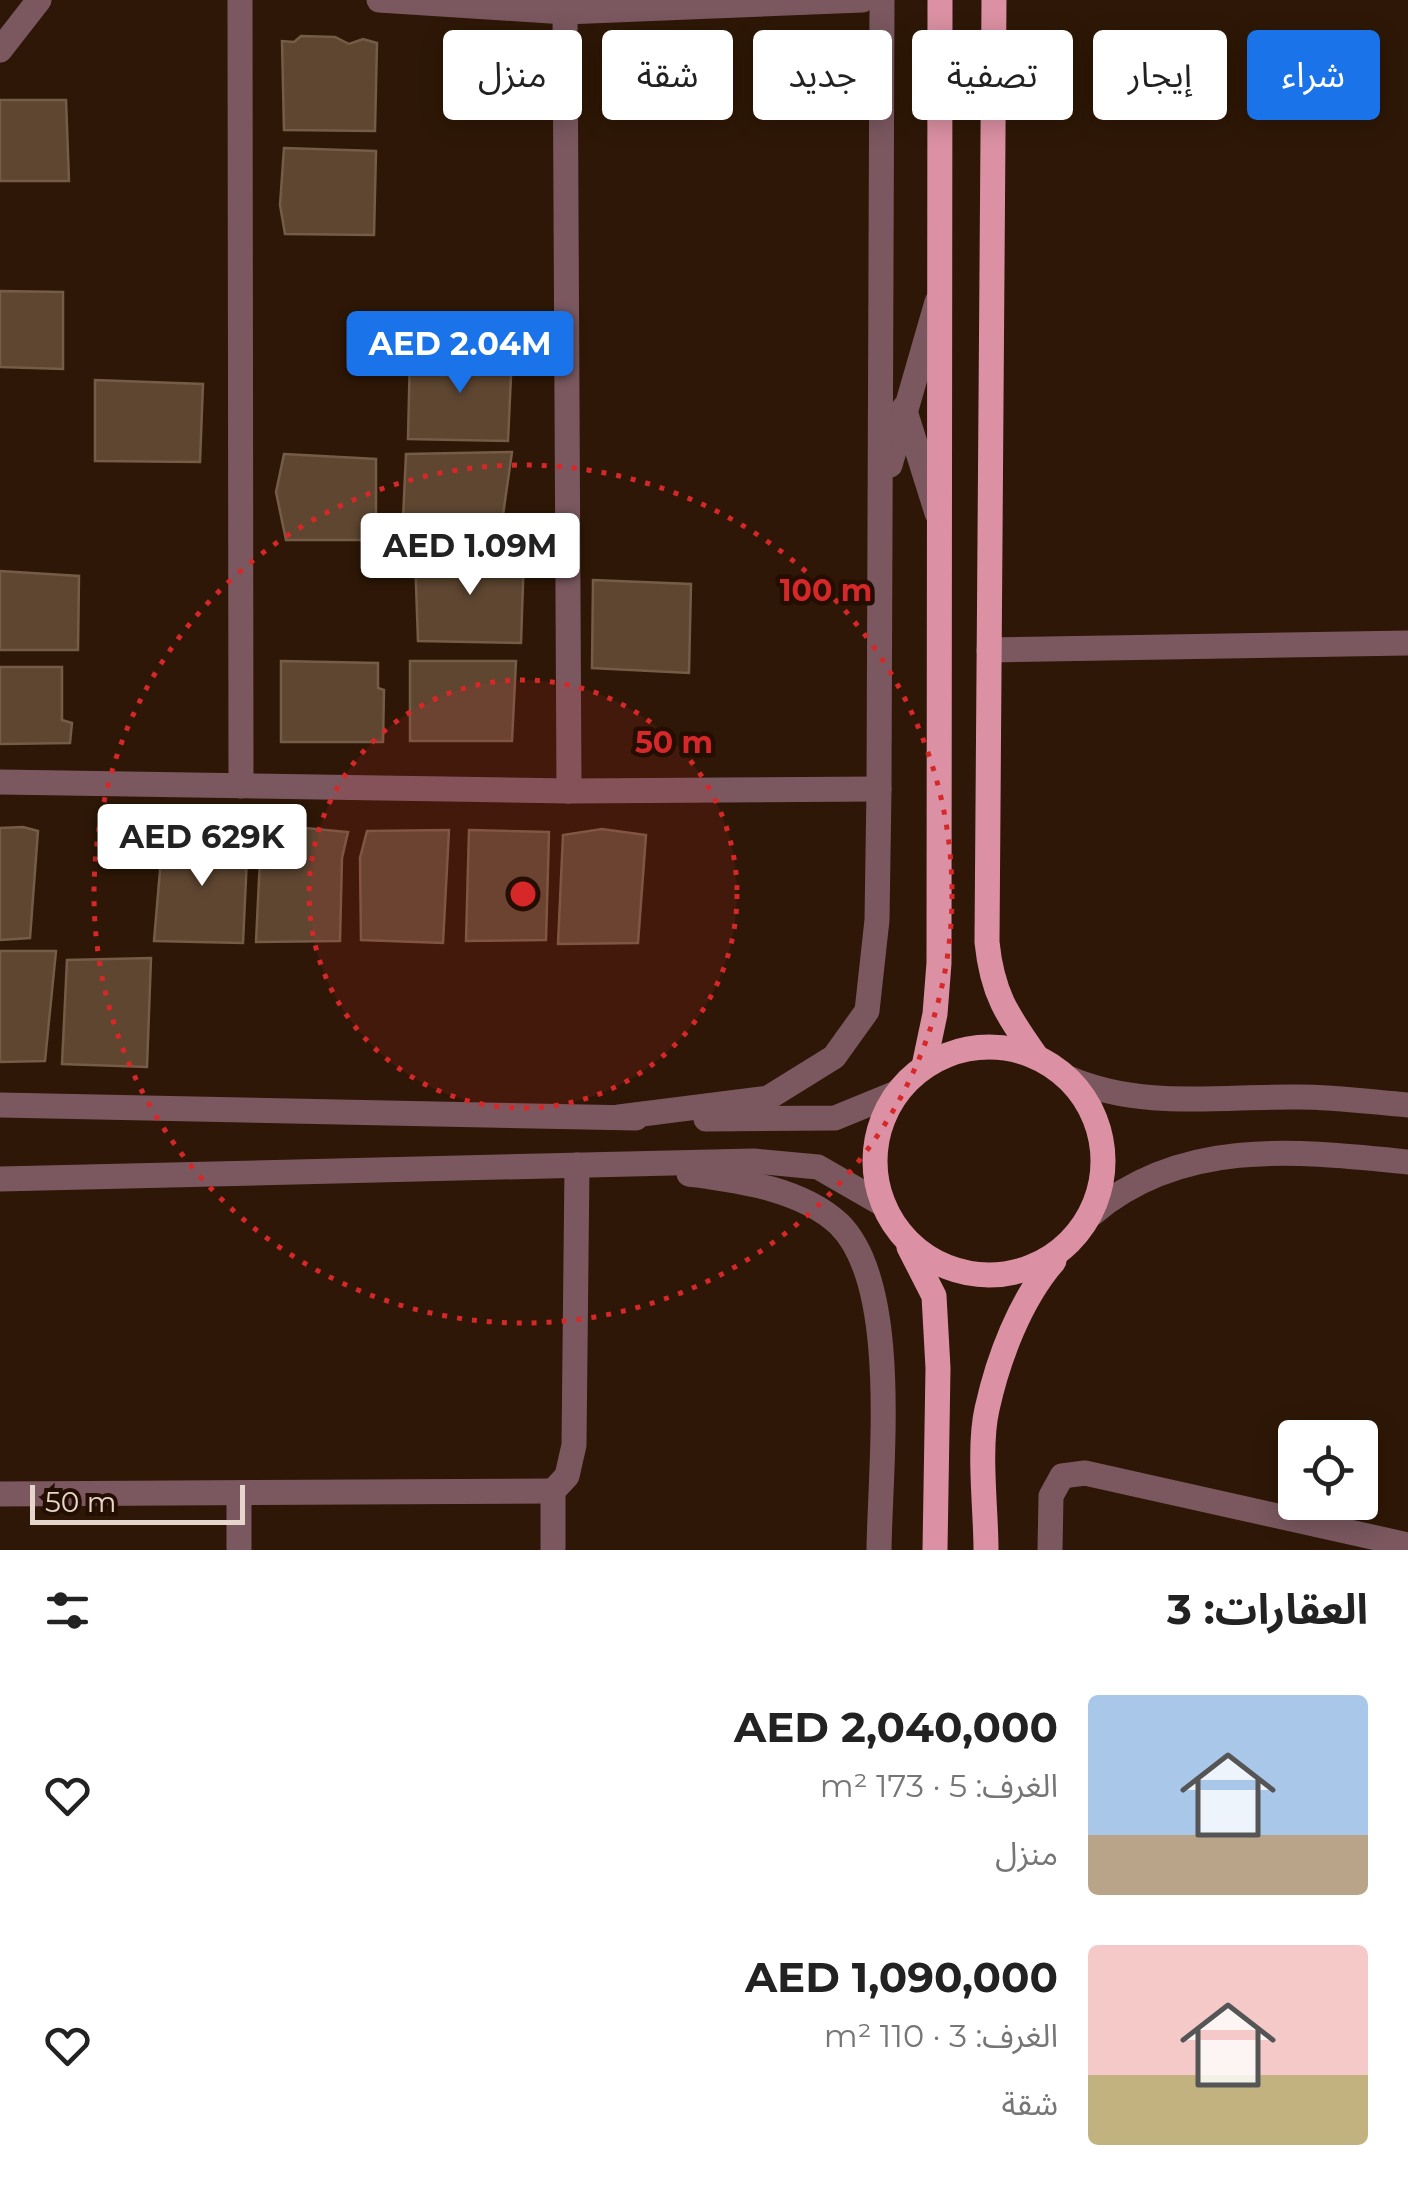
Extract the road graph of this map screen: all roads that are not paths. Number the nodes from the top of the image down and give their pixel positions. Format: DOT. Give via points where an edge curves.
graph roads {
  1 [pos="38,0"];
  2 [pos="240,0"];
  3 [pos="379,0"];
  4 [pos="862,0"];
  5 [pos="882,0"];
  6 [pos="940,0"];
  7 [pos="994,0"];
  8 [pos="565,12"];
  9 [pos="0,50"];
  10 [pos="940,292"];
  11 [pos="881,322"];
  12 [pos="904,408"];
  13 [pos="880,506"];
  14 [pos="940,521"];
  15 [pos="1408,642"];
  16 [pos="990,650"];
  17 [pos="0,782"];
  18 [pos="241,786"];
  19 [pos="880,790"];
  20 [pos="569,791"];
  21 [pos="1036,1056"];
  22 [pos="924,1066"];
  23 [pos="1068,1078"];
  24 [pos="896,1094"];
  25 [pos="0,1105"];
  26 [pos="1408,1105"];
  27 [pos="619,1117"];
  28 [pos="1408,1162"];
  29 [pos="610,1164"];
  30 [pos="577,1165"];
  31 [pos="0,1178"];
  32 [pos="884,1205"];
  33 [pos="1092,1214"];
  34 [pos="904,1238"];
  35 [pos="1070,1243"];
  36 [pos="553,1491"];
  37 [pos="239,1493"];
  38 [pos="0,1494"];
  39 [pos="1408,1544"];
  40 [pos="935,1549"];
  41 [pos="239,1550"];
  42 [pos="553,1550"];
  43 [pos="879,1550"];
  44 [pos="986,1550"];
  45 [pos="1050,1550"];
  1 -- 9 [label="street"];
  2 -- 18 [label="street"];
  3 -- 8 [label="street"];
  4 -- 8 [label="street"];
  5 -- 11 [label="street"];
  6 -- 10 [label="main road"];
  7 -- 16 [label="main road"];
  8 -- 20 [label="street"];
  10 -- 12 [label="street"];
  10 -- 14 [label="main road"];
  11 -- 12 [label="street"];
  11 -- 13 [label="street"];
  12 -- 13 [label="street"];
  12 -- 14 [label="street"];
  13 -- 19 [label="street"];
  14 -- 22 [label="main road" via="939,962"];
  15 -- 16 [label="street"];
  16 -- 21 [label="main road" via="991,982"];
  17 -- 18 [label="street"];
  18 -- 20 [label="street"];
  19 -- 20 [label="street"];
  19 -- 27 [label="street" via="868,1011 834,1057 768,1098"];
  21 -- 22 [label="main road" via="998,1046 959,1050"];
  21 -- 23 [label="main road"];
  22 -- 24 [label="main road"];
  23 -- 26 [label="street" via="1105,1094 1148,1101 1302,1096"];
  23 -- 33 [label="main road" via="1090,1107 1102,1142 1102,1179"];
  24 -- 27 [label="street" via="835,1118"];
  24 -- 32 [label="main road" via="879,1128 874,1167"];
  25 -- 27 [label="street"];
  28 -- 33 [label="street" via="1298,1150 1175,1164 1120,1190"];
  29 -- 30 [label="street"];
  29 -- 32 [label="street" via="754,1161 818,1167"];
  29 -- 43 [label="street" via="790,1194 838,1224 864,1258 879,1310"];
  30 -- 31 [label="street"];
  30 -- 36 [label="street" via="574,1445 568,1476"];
  32 -- 34 [label="main road"];
  33 -- 35 [label="main road"];
  34 -- 35 [label="main road" via="934,1261 968,1274 1004,1275 1040,1264"];
  34 -- 40 [label="main road" via="934,1296"];
  35 -- 44 [label="main road" via="1034,1283 986,1412"];
  36 -- 37 [label="street"];
  36 -- 42 [label="street"];
  37 -- 38 [label="street"];
  37 -- 41 [label="street"];
  39 -- 45 [label="street" via="1086,1473 1062,1476 1051,1496"];
}
